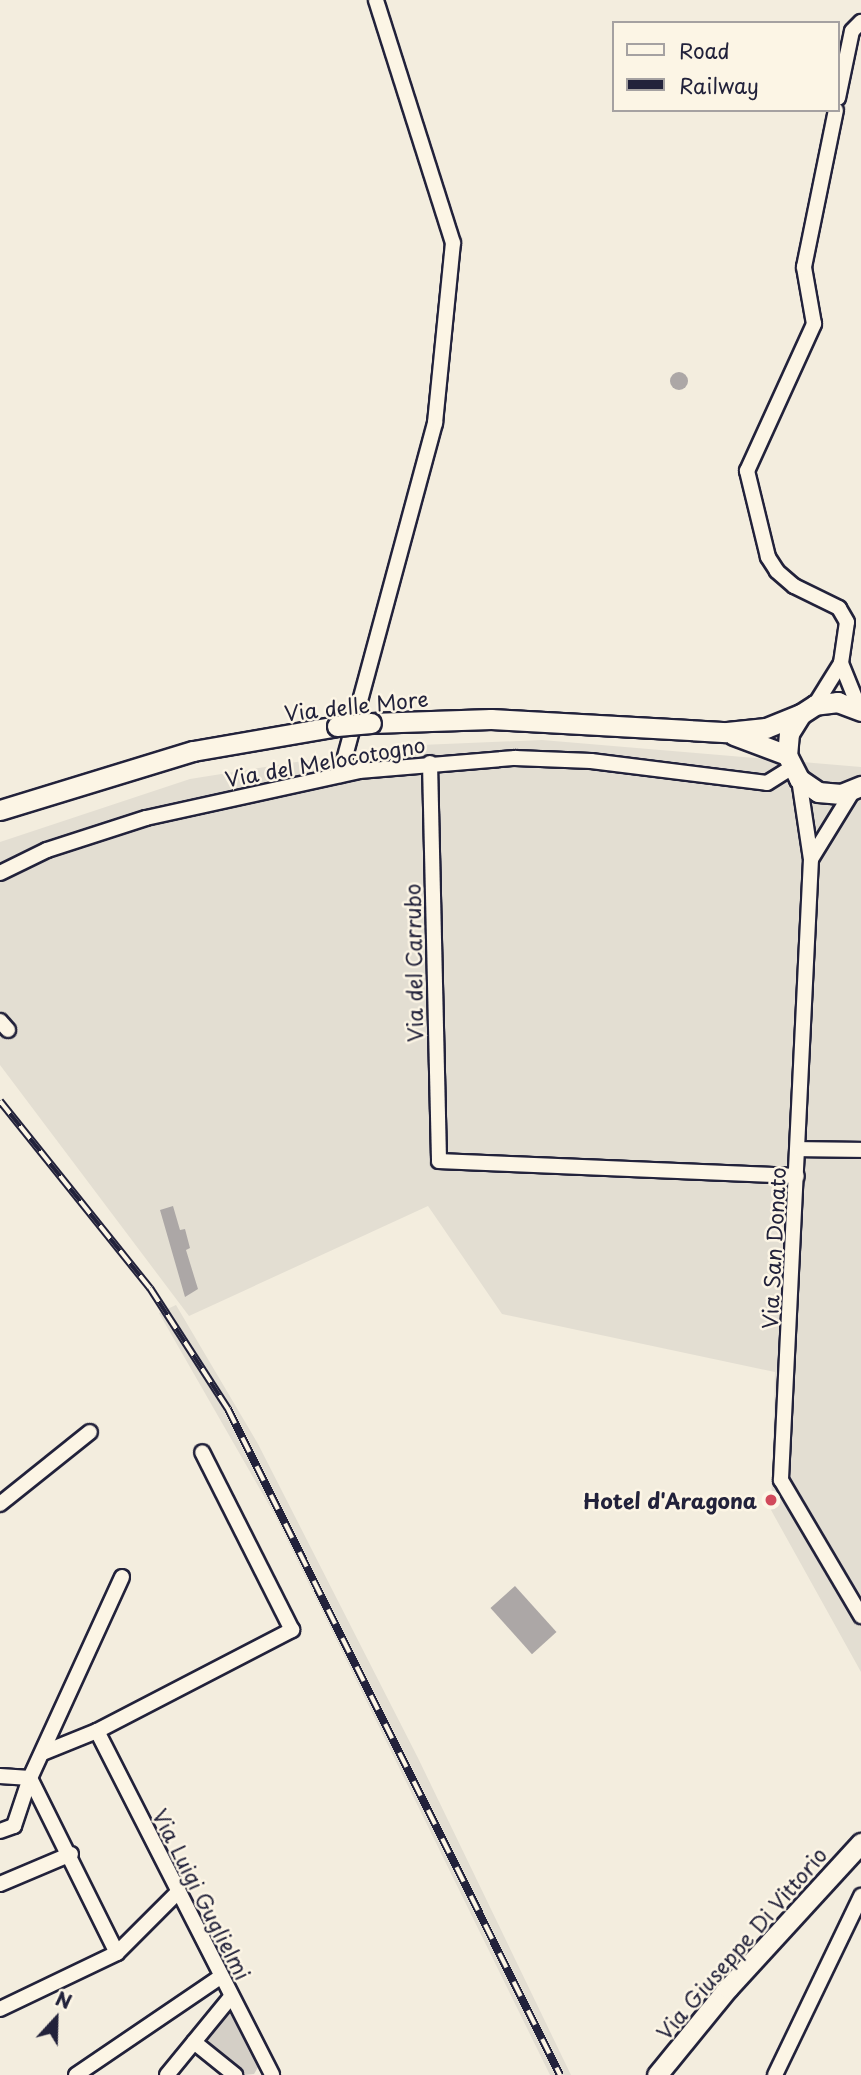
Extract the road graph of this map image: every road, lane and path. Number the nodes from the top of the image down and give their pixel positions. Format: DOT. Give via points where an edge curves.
graph roads {
  1 [pos="376,0"];
  2 [pos="861,22"];
  3 [pos="840,88"];
  4 [pos="836,112"];
  5 [pos="841,663"];
  6 [pos="808,710"];
  7 [pos="860,710"];
  8 [pos="727,732"];
  9 [pos="429,763"];
  10 [pos="792,767"];
  11 [pos="340,775"];
  12 [pos="857,787"];
  13 [pos="0,810"];
  14 [pos="811,859"];
  15 [pos="0,873"];
  16 [pos="798,1149"];
  17 [pos="861,1150"];
  18 [pos="797,1176"];
  19 [pos="90,1432"];
  20 [pos="202,1452"];
  21 [pos="0,1504"];
  22 [pos="122,1577"];
  23 [pos="861,1616"];
  24 [pos="97,1731"];
  25 [pos="45,1752"];
  26 [pos="0,1776"];
  27 [pos="30,1778"];
  28 [pos="0,1831"];
  29 [pos="861,1843"];
  30 [pos="71,1854"];
  31 [pos="0,1884"];
  32 [pos="177,1893"];
  33 [pos="861,1896"];
  34 [pos="117,1953"];
  35 [pos="220,1977"];
  36 [pos="230,1998"];
  37 [pos="0,2009"];
  38 [pos="194,2042"];
  39 [pos="265,2071"];
  40 [pos="79,2074"];
  41 [pos="167,2075"];
  42 [pos="235,2075"];
  43 [pos="657,2075"];
  44 [pos="775,2075"];
  1 -- 11 [label="street" via="453,243 435,423"];
  2 -- 3 [label="street" via="852,31"];
  4 -- 5 [label="street" via="804,267 814,324 747,471 768,557 777,571 794,586 839,608 847,622"];
  5 -- 6 [label="street"];
  5 -- 7 [label="street"];
  6 -- 7 [label="main road" via="838,702"];
  6 -- 8 [label="main road" via="766,728"];
  6 -- 10 [label="main road" via="789,733"];
  8 -- 10 [label="main road"];
  8 -- 13 [label="main road, Via delle More, bridge" via="491,719 337,726 193,751"];
  9 -- 10 [label="street, Via del Melocotogno" via="515,758 591,761 767,783"];
  9 -- 11 [label="street, Via del Melocotogno"];
  9 -- 18 [label="street, Via del Carrubo" via="439,1161"];
  10 -- 12 [label="main road" via="818,792 841,794"];
  10 -- 14 [label="street, Via San Donato"];
  11 -- 15 [label="street, Via del Melocotogno" via="146,818 47,850"];
  12 -- 14 [label="street"];
  14 -- 16 [label="street, Via San Donato"];
  16 -- 17 [label="street"];
  16 -- 18 [label="street, Via San Donato"];
  18 -- 23 [label="street, Via San Donato" via="781,1480"];
  19 -- 21 [label="street"];
  20 -- 24 [label="street" via="292,1630"];
  22 -- 25 [label="street"];
  24 -- 25 [label="street"];
  24 -- 32 [label="street, Via Luigi Guglielmi"];
  25 -- 27 [label="street"];
  26 -- 27 [label="street"];
  27 -- 28 [label="street" via="14,1826"];
  27 -- 30 [label="street"];
  29 -- 43 [label="main road, Via Giuseppe Di Vittorio" via="728,1988"];
  30 -- 31 [label="street"];
  30 -- 34 [label="street"];
  32 -- 34 [label="street"];
  32 -- 35 [label="street, Via Luigi Guglielmi"];
  33 -- 44 [label="street"];
  34 -- 37 [label="street"];
  35 -- 36 [label="street, Via Luigi Guglielmi"];
  35 -- 40 [label="street"];
  36 -- 38 [label="street"];
  36 -- 39 [label="street, Via Luigi Guglielmi"];
  38 -- 41 [label="street"];
  38 -- 42 [label="street"];
}
